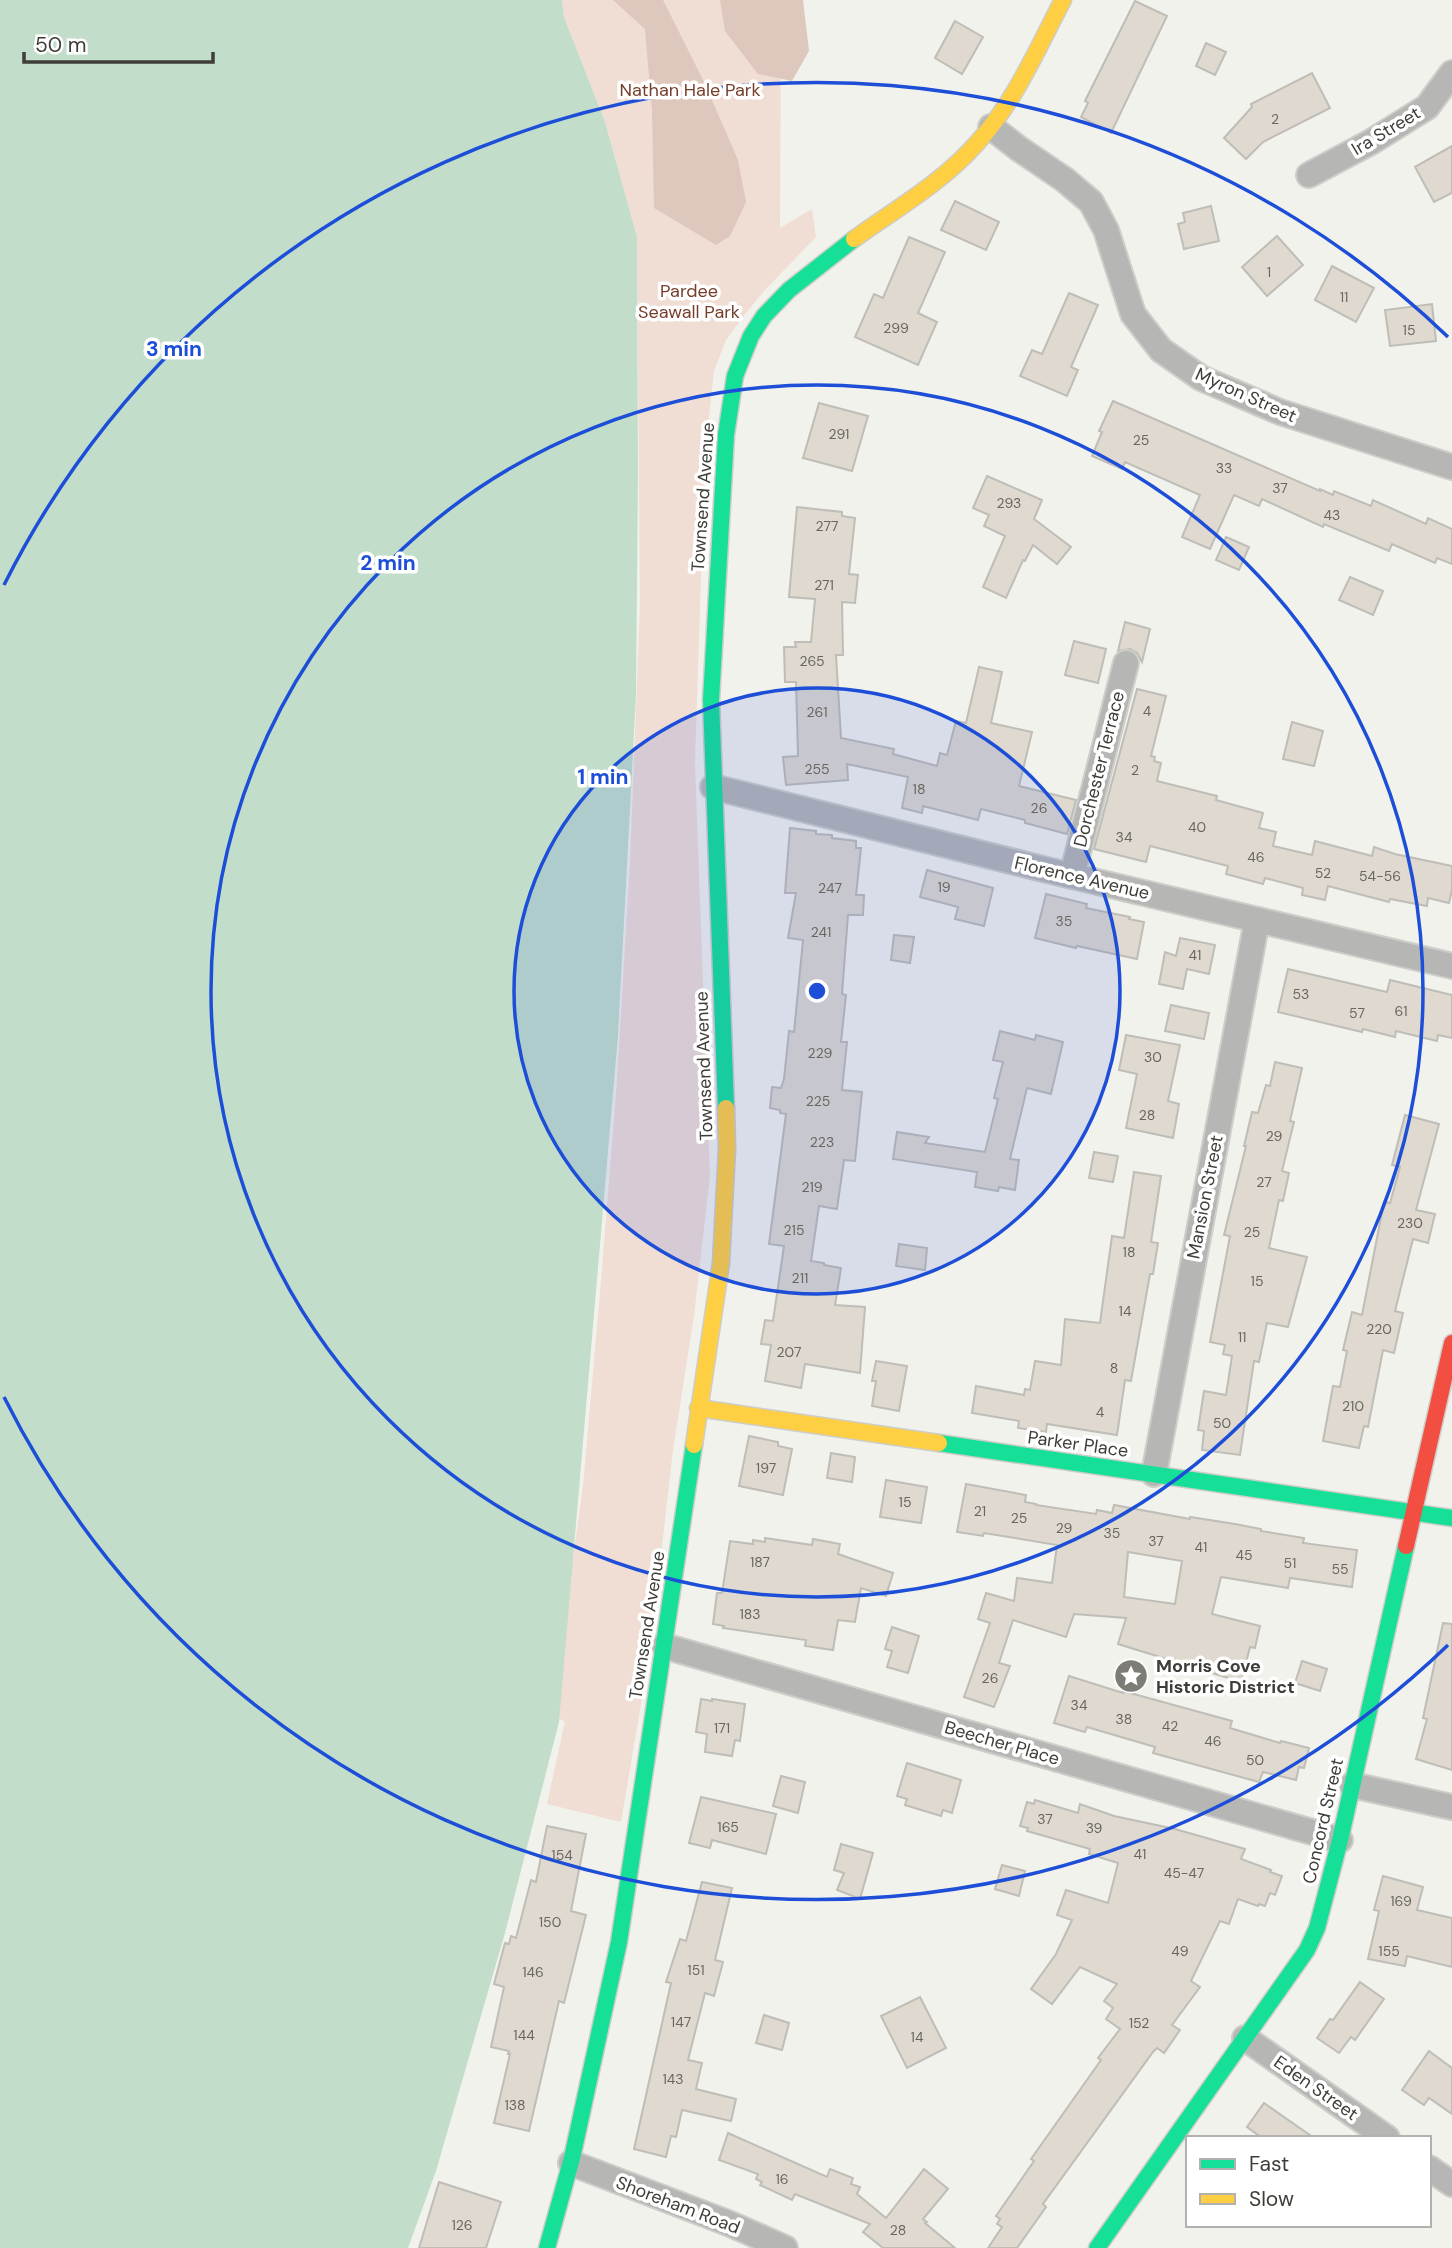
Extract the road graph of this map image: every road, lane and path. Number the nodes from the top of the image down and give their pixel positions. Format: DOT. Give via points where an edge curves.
graph roads {
  1 [pos="1063,0"];
  2 [pos="1452,73"];
  3 [pos="991,127"];
  4 [pos="1308,175"];
  5 [pos="1452,467"];
  6 [pos="1126,663"];
  7 [pos="713,787"];
  8 [pos="1072,876"];
  9 [pos="1256,920"];
  10 [pos="1452,966"];
  11 [pos="1452,1343"];
  12 [pos="698,1408"];
  13 [pos="1154,1475"];
  14 [pos="1414,1511"];
  15 [pos="1452,1518"];
  16 [pos="664,1646"];
  17 [pos="1352,1785"];
  18 [pos="1452,1807"];
  19 [pos="1340,1840"];
  20 [pos="1245,2038"];
  21 [pos="1384,2136"];
  22 [pos="571,2163"];
  23 [pos="1431,2169"];
  24 [pos="1452,2184"];
  25 [pos="547,2248"];
  26 [pos="785,2248"];
  27 [pos="1097,2248"];
  1 -- 3 [label="main road, Townsend Avenue"];
  2 -- 4 [label="street, Ira Street" via="1427,107"];
  3 -- 5 [label="street, Myron Street" via="1091,202 1106,230 1133,314 1161,350 1201,378 1280,412"];
  3 -- 7 [label="main road, Townsend Avenue" via="948,172 789,290 764,316 745,348 735,376 726,435 710,700"];
  6 -- 8 [label="street, Dorchester Terrace"];
  7 -- 8 [label="street, Florence Avenue"];
  7 -- 12 [label="main road, Townsend Avenue" via="727,1149 720,1264"];
  8 -- 9 [label="street, Florence Avenue"];
  9 -- 10 [label="street, Florence Avenue"];
  9 -- 13 [label="street, Mansion Street"];
  11 -- 14 [label="main road, Concord Street"];
  12 -- 13 [label="main road, Parker Place"];
  12 -- 16 [label="main road, Townsend Avenue"];
  13 -- 14 [label="main road, Parker Place"];
  14 -- 15 [label="main road, Parker Place"];
  14 -- 17 [label="main road, Concord Street"];
  16 -- 19 [label="street, Beecher Place"];
  16 -- 22 [label="main road, Townsend Avenue" via="619,1942"];
  17 -- 18 [label="street"];
  17 -- 19 [label="main road, Concord Street"];
  19 -- 20 [label="main road, Concord Street" via="1307,1950"];
  20 -- 21 [label="street, Eden Street"];
  20 -- 27 [label="main road, Concord Street"];
  22 -- 25 [label="main road, Townsend Avenue"];
  22 -- 26 [label="street, Shoreham Road"];
  23 -- 24 [label="street"];
}
